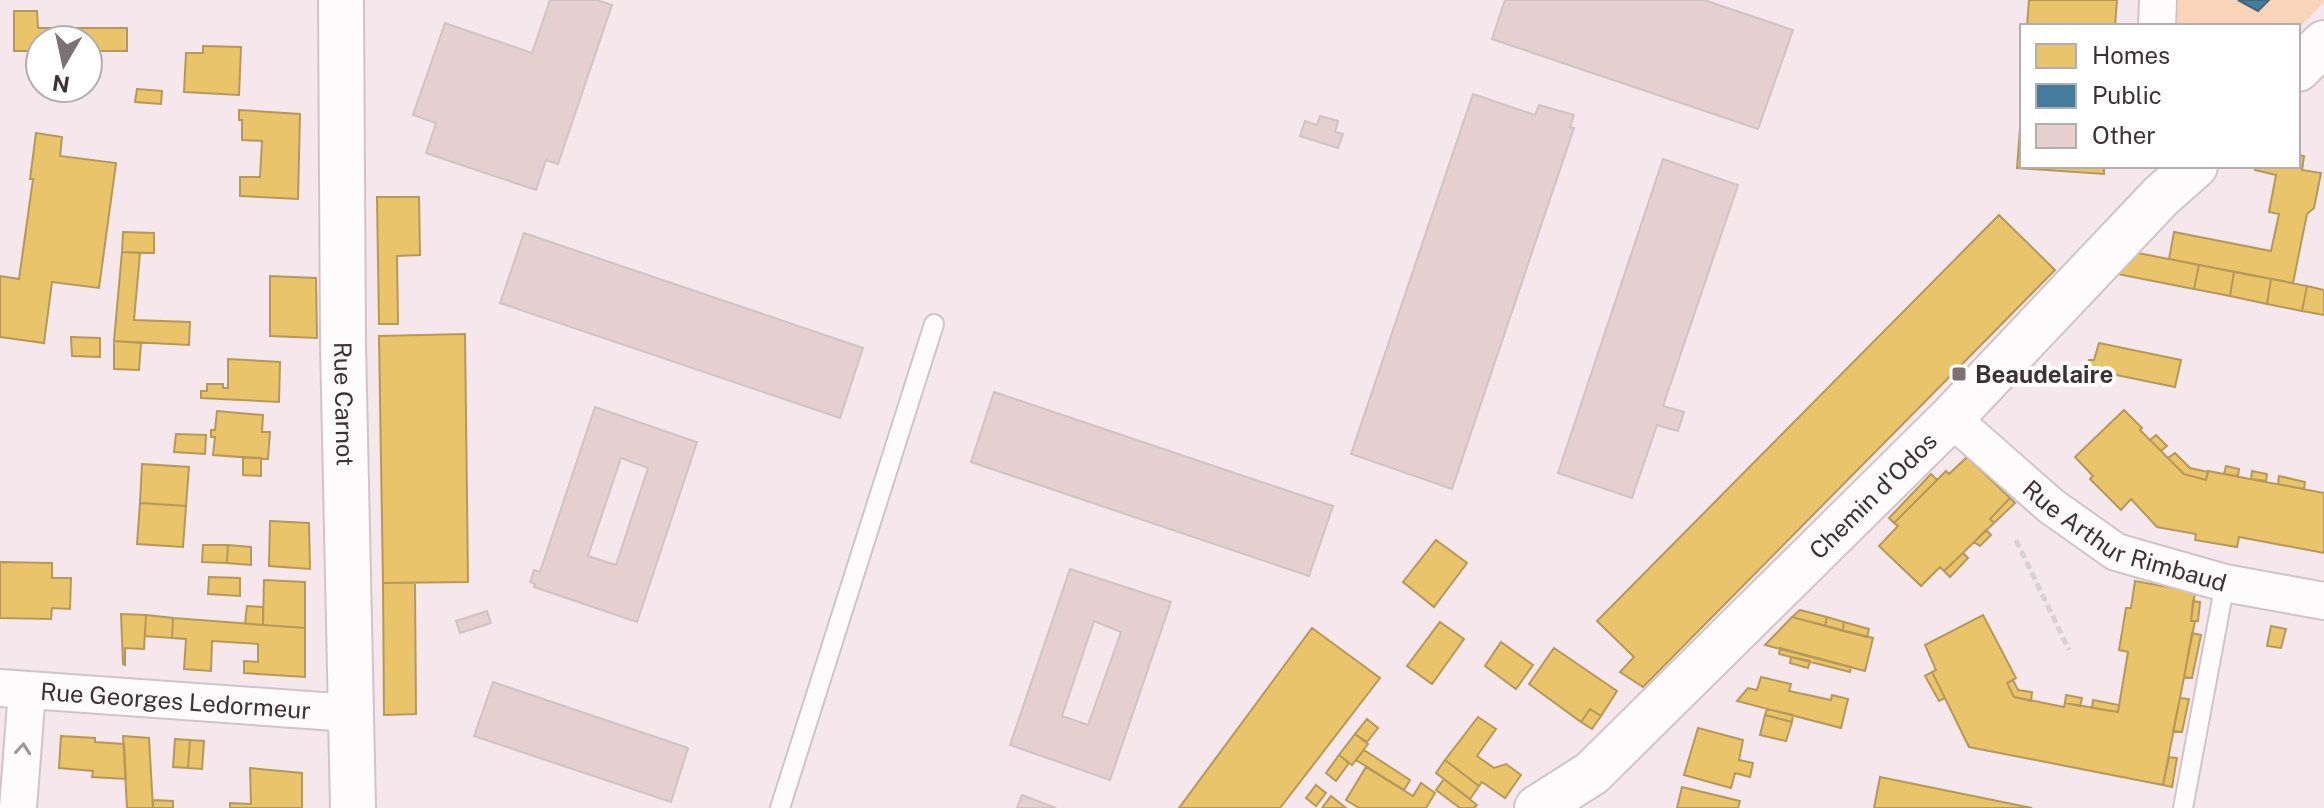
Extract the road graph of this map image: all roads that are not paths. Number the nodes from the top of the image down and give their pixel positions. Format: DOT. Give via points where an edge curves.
graph roads {
  1 [pos="341,0"];
  2 [pos="2158,0"];
  3 [pos="2157,24"];
  4 [pos="2324,43"];
  5 [pos="2300,67"];
  6 [pos="2190,168"];
  7 [pos="2160,181"];
  8 [pos="934,324"];
  9 [pos="1951,418"];
  10 [pos="2225,583"];
  11 [pos="2324,601"];
  12 [pos="14,689"];
  13 [pos="350,713"];
  14 [pos="18,808"];
  15 [pos="353,808"];
  16 [pos="780,808"];
  17 [pos="1537,808"];
  18 [pos="2183,808"];
  1 -- 13 [label="street, Rue Carnot"];
  2 -- 3 [label="street"];
  4 -- 5 [label="street"];
  6 -- 7 [label="street, Chemin d'Odos"];
  7 -- 9 [label="street, Chemin d'Odos"];
  8 -- 16 [label="lane"];
  9 -- 10 [label="street, Rue Arthur Rimbaud" via="2051,506 2116,552"];
  9 -- 17 [label="street, Chemin d'Odos" via="1592,773"];
  10 -- 11 [label="street, Rue Arthur Rimbaud"];
  10 -- 18 [label="lane"];
  12 -- 13 [label="street, Rue Georges Ledormeur"];
  14 -- 12 [label="street, one-way"];
  13 -- 15 [label="street, Rue Carnot"];
}
